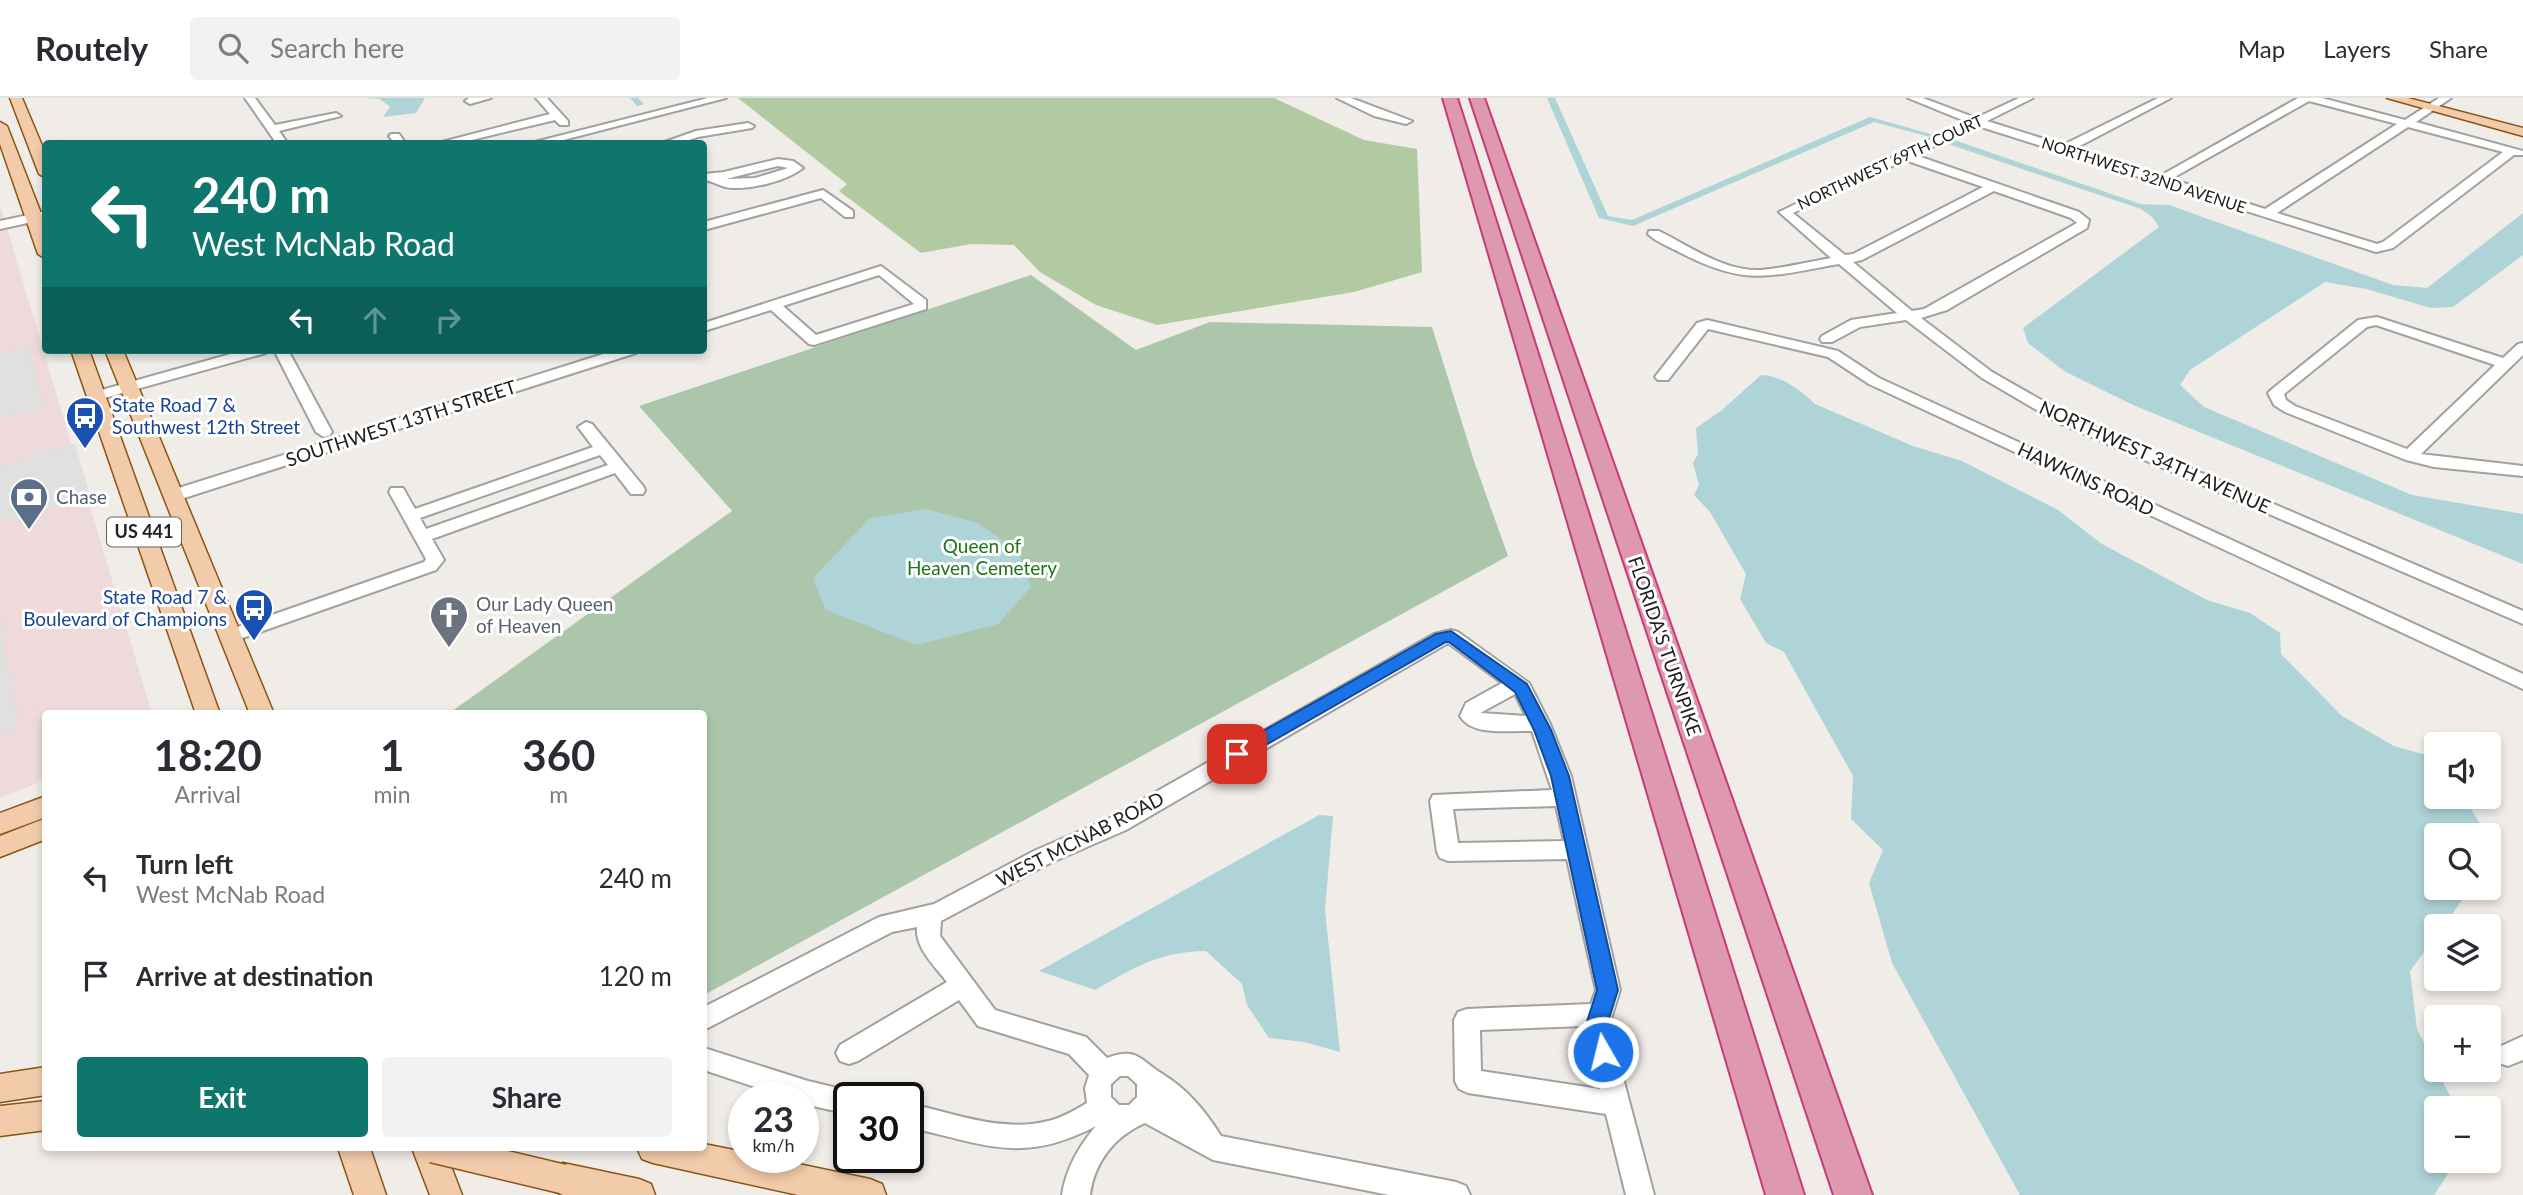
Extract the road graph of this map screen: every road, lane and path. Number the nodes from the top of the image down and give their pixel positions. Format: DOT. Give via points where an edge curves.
graph roads {
  1 [pos="16,98"];
  2 [pos="252,98"];
  3 [pos="486,98"];
  4 [pos="541,98"];
  5 [pos="721,98"];
  6 [pos="1342,98"];
  7 [pos="1450,98"];
  8 [pos="1477,98"];
  9 [pos="1913,98"];
  10 [pos="2028,98"];
  11 [pos="2166,98"];
  12 [pos="2308,98"];
  13 [pos="2393,98"];
  14 [pos="2416,98"];
  15 [pos="470,101"];
  16 [pos="2438,103"];
  17 [pos="336,116"];
  18 [pos="557,116"];
  19 [pos="1406,121"];
  20 [pos="1977,122"];
  21 [pos="2406,123"];
  22 [pos="0,125"];
  23 [pos="748,126"];
  24 [pos="2523,126"];
  25 [pos="273,129"];
  26 [pos="2523,132"];
  27 [pos="575,133"];
  28 [pos="31,136"];
  29 [pos="280,140"];
  30 [pos="456,140"];
  31 [pos="548,140"];
  32 [pos="581,140"];
  33 [pos="677,140"];
  34 [pos="2065,149"];
  35 [pos="2517,153"];
  36 [pos="1905,156"];
  37 [pos="42,164"];
  38 [pos="707,177"];
  39 [pos="717,179"];
  40 [pos="2161,180"];
  41 [pos="1993,187"];
  42 [pos="849,214"];
  43 [pos="2266,214"];
  44 [pos="41,219"];
  45 [pos="0,225"];
  46 [pos="707,225"];
  47 [pos="0,231"];
  48 [pos="1654,234"];
  49 [pos="1844,261"];
  50 [pos="831,275"];
  51 [pos="773,305"];
  52 [pos="707,314"];
  53 [pos="1907,314"];
  54 [pos="707,326"];
  55 [pos="1827,339"];
  56 [pos="2523,347"];
  57 [pos="81,354"];
  58 [pos="116,354"];
  59 [pos="247,354"];
  60 [pos="283,354"];
  61 [pos="618,354"];
  62 [pos="2506,364"];
  63 [pos="1663,377"];
  64 [pos="129,387"];
  65 [pos="96,396"];
  66 [pos="586,428"];
  67 [pos="324,432"];
  68 [pos="602,449"];
  69 [pos="2412,457"];
  70 [pos="617,467"];
  71 [pos="2523,471"];
  72 [pos="637,491"];
  73 [pos="397,492"];
  74 [pos="172,496"];
  75 [pos="410,516"];
  76 [pos="425,542"];
  77 [pos="2523,618"];
  78 [pos="230,636"];
  79 [pos="2523,682"];
  80 [pos="1516,684"];
  81 [pos="207,710"];
  82 [pos="260,710"];
  83 [pos="1540,724"];
  84 [pos="1564,798"];
  85 [pos="42,808"];
  86 [pos="0,824"];
  87 [pos="42,830"];
  88 [pos="0,847"];
  89 [pos="1576,850"];
  90 [pos="930,914"];
  91 [pos="963,985"];
  92 [pos="1599,1015"];
  93 [pos="707,1017"];
  94 [pos="849,1053"];
  95 [pos="707,1060"];
  96 [pos="1105,1073"];
  97 [pos="1150,1080"];
  98 [pos="42,1083"];
  99 [pos="0,1088"];
  100 [pos="833,1098"];
  101 [pos="1617,1104"];
  102 [pos="1122,1111"];
  103 [pos="42,1116"];
  104 [pos="924,1118"];
  105 [pos="0,1121"];
  106 [pos="1213,1147"];
  107 [pos="355,1151"];
  108 [pos="466,1151"];
  109 [pos="667,1151"];
  110 [pos="436,1165"];
  111 [pos="370,1195"];
  112 [pos="639,1195"];
  113 [pos="870,1195"];
  114 [pos="1076,1195"];
  115 [pos="1456,1195"];
  116 [pos="1640,1195"];
  117 [pos="1785,1195"];
  118 [pos="1853,1195"];
  1 -- 28 [label="main road"];
  2 -- 25 [label="street"];
  3 -- 15 [label="street"];
  4 -- 18 [label="street"];
  5 -- 27 [label="street"];
  6 -- 19 [label="street"];
  7 -- 117 [label="highway"];
  8 -- 118 [label="highway, FLORIDA'S TURNPIKE"];
  9 -- 20 [label="street, NORTHWEST 32ND AVENUE"];
  10 -- 20 [label="street, NORTHWEST 69TH COURT"];
  11 -- 34 [label="street"];
  12 -- 21 [label="street"];
  12 -- 40 [label="street"];
  13 -- 16 [label="main road"];
  14 -- 16 [label="main road"];
  16 -- 21 [label="street"];
  16 -- 24 [label="main road"];
  16 -- 26 [label="main road"];
  17 -- 25 [label="street"];
  18 -- 27 [label="street"];
  18 -- 30 [label="street"];
  20 -- 34 [label="street, NORTHWEST 32ND AVENUE"];
  20 -- 36 [label="street, NORTHWEST 69TH COURT"];
  21 -- 35 [label="street"];
  21 -- 43 [label="street"];
  22 -- 28 [label="main road" via="13,134"];
  22 -- 44 [label="main road"];
  23 -- 33 [label="street"];
  25 -- 29 [label="street"];
  27 -- 31 [label="street"];
  27 -- 32 [label="street"];
  28 -- 37 [label="main road"];
  34 -- 40 [label="street, NORTHWEST 32ND AVENUE"];
  35 -- 43 [label="street, NORTHWEST 32ND AVENUE" via="2388,245 2376,248"];
  36 -- 41 [label="street"];
  36 -- 49 [label="street, NORTHWEST 69TH COURT" via="1785,212"];
  38 -- 39 [label="street"];
  39 -- 39 [label="street" via="782,162 797,168 741,184"];
  40 -- 43 [label="street, NORTHWEST 32ND AVENUE"];
  41 -- 49 [label="street"];
  41 -- 53 [label="street" via="2083,220 2083,225 1942,307"];
  42 -- 46 [label="street" via="823,194"];
  44 -- 45 [label="street"];
  44 -- 47 [label="street"];
  48 -- 49 [label="street" via="1746,274"];
  49 -- 53 [label="street, NORTHWEST 34TH AVENUE"];
  50 -- 52 [label="street"];
  51 -- 51 [label="street" via="814,341 921,303 881,270"];
  51 -- 54 [label="street"];
  53 -- 55 [label="street" via="1856,323"];
  53 -- 77 [label="street, NORTHWEST 34TH AVENUE" via="1987,375 2064,420"];
  56 -- 62 [label="street"];
  57 -- 65 [label="main road, US 441"];
  58 -- 64 [label="main road, US 441"];
  59 -- 64 [label="street"];
  60 -- 67 [label="street"];
  61 -- 74 [label="street, SOUTHWEST 13TH STREET"];
  62 -- 69 [label="street" via="2414,450"];
  62 -- 69 [label="street" via="2377,321 2363,323 2276,393 2278,402"];
  63 -- 79 [label="street, HAWKINS ROAD" via="1707,324 1833,354 1874,381"];
  64 -- 65 [label="street"];
  64 -- 74 [label="main road, US 441"];
  65 -- 81 [label="main road, US 441"];
  66 -- 68 [label="street"];
  68 -- 70 [label="street"];
  68 -- 75 [label="street"];
  69 -- 71 [label="street"];
  70 -- 72 [label="street"];
  70 -- 76 [label="street"];
  73 -- 75 [label="street"];
  74 -- 78 [label="main road, US 441"];
  75 -- 76 [label="street"];
  76 -- 78 [label="street" via="435,560 430,566"];
  78 -- 82 [label="main road, US 441"];
  80 -- 83 [label="street, WEST MCNAB ROAD"];
  80 -- 83 [label="street" via="1473,708 1470,716 1480,722"];
  80 -- 90 [label="street, WEST MCNAB ROAD" via="1451,636 1441,638 1118,824"];
  83 -- 84 [label="street, WEST MCNAB ROAD"];
  84 -- 89 [label="street, WEST MCNAB ROAD"];
  84 -- 89 [label="street" via="1441,801 1448,852"];
  85 -- 86 [label="main road"];
  87 -- 88 [label="main road"];
  89 -- 92 [label="street, WEST MCNAB ROAD" via="1608,990"];
  90 -- 91 [label="street" via="928,938"];
  90 -- 93 [label="street, WEST MCNAB ROAD" via="887,924"];
  91 -- 94 [label="street"];
  91 -- 96 [label="street" via="987,1018 1077,1045"];
  92 -- 101 [label="street, WEST MCNAB ROAD" via="1596,1025"];
  92 -- 101 [label="street" via="1467,1020 1468,1081"];
  95 -- 100 [label="street"];
  96 -- 97 [label="street" via="1131,1066"];
  96 -- 102 [label="street" via="1096,1095"];
  97 -- 102 [label="street" via="1151,1095"];
  97 -- 106 [label="street" via="1172,1093 1195,1116"];
  98 -- 99 [label="main road"];
  101 -- 116 [label="street, WEST MCNAB ROAD"];
  102 -- 104 [label="street" via="1038,1136 1006,1136"];
  102 -- 106 [label="street"];
  102 -- 114 [label="street" via="1076,1178"];
  103 -- 105 [label="main road"];
  106 -- 115 [label="street"];
  107 -- 111 [label="main road"];
  108 -- 110 [label="street"];
  109 -- 113 [label="main road"];
  110 -- 112 [label="main road, bridge" via="563,1179"];
}
